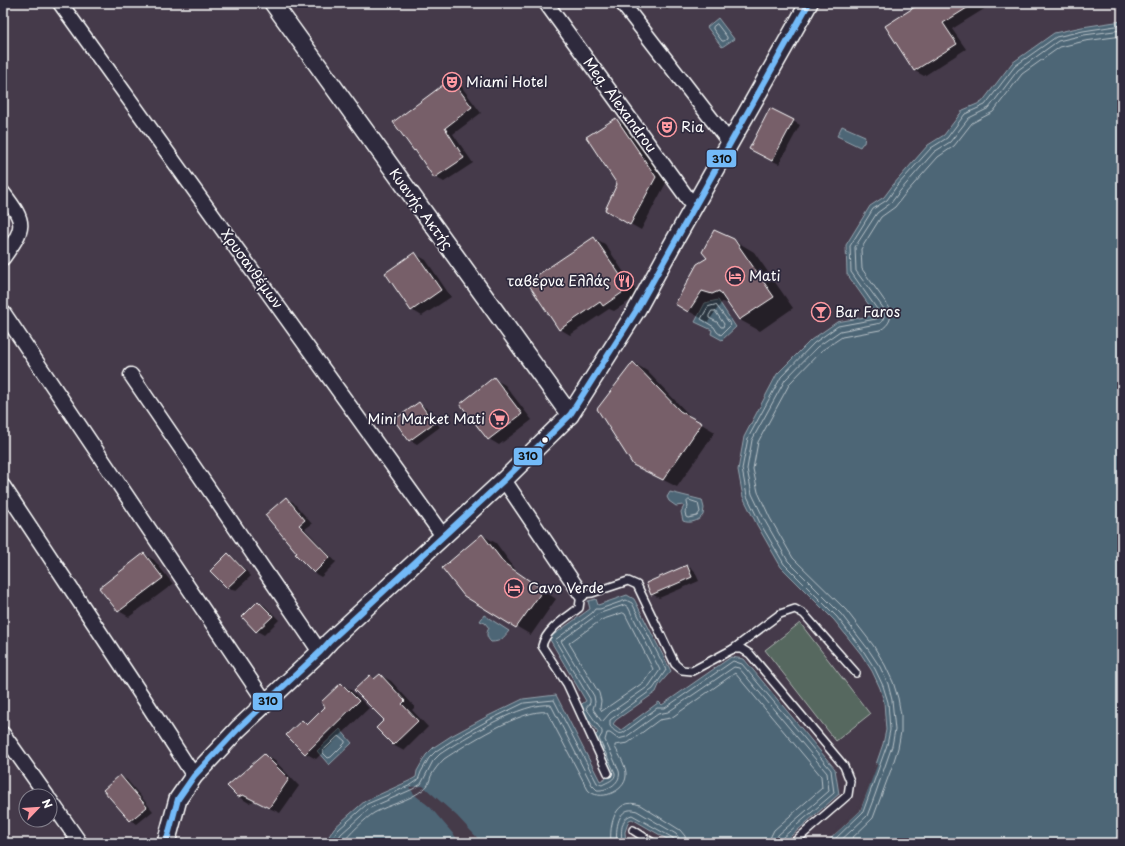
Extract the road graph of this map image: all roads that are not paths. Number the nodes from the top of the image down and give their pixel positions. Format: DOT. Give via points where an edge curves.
graph roads {
  1 [pos="60,3"];
  2 [pos="273,3"];
  3 [pos="546,3"];
  4 [pos="622,3"];
  5 [pos="809,3"];
  6 [pos="730,143"];
  7 [pos="3,193"];
  8 [pos="694,207"];
  9 [pos="3,258"];
  10 [pos="3,312"];
  11 [pos="131,375"];
  12 [pos="570,415"];
  13 [pos="504,480"];
  14 [pos="3,486"];
  15 [pos="443,536"];
  16 [pos="581,594"];
  17 [pos="733,649"];
  18 [pos="320,652"];
  19 [pos="856,673"];
  20 [pos="266,703"];
  21 [pos="3,734"];
  22 [pos="608,773"];
  23 [pos="194,776"];
  24 [pos="41,788"];
  25 [pos="58,811"];
  26 [pos="633,830"];
  27 [pos="80,843"];
  28 [pos="166,843"];
  29 [pos="653,843"];
  30 [pos="793,843"];
  1 -- 15 [label="street, Χρυσανθέμων"];
  2 -- 12 [label="street, Κυανής Ακτής"];
  3 -- 8 [label="street, Meg. Alexandrou"];
  4 -- 6 [label="street"];
  5 -- 6 [label="street"];
  6 -- 8 [label="street"];
  7 -- 9 [label="street" via="19,217 21,229"];
  8 -- 12 [label="street" via="636,311"];
  10 -- 20 [label="street"];
  11 -- 18 [label="street"];
  12 -- 13 [label="street"];
  13 -- 15 [label="street"];
  13 -- 16 [label="street"];
  14 -- 23 [label="street"];
  15 -- 18 [label="street"];
  16 -- 17 [label="lane" via="628,581 637,585 675,664 682,670 692,671"];
  16 -- 22 [label="lane" via="579,608 554,628 542,646 567,684"];
  17 -- 19 [label="lane" via="780,614 795,609 804,614"];
  17 -- 30 [label="lane" via="742,649 750,654 844,766 850,781 848,795"];
  18 -- 20 [label="street"];
  20 -- 23 [label="street" via="238,728"];
  21 -- 24 [label="street"];
  23 -- 28 [label="street" via="178,799"];
  25 -- 27 [label="street"];
  26 -- 29 [label="lane"];
}
